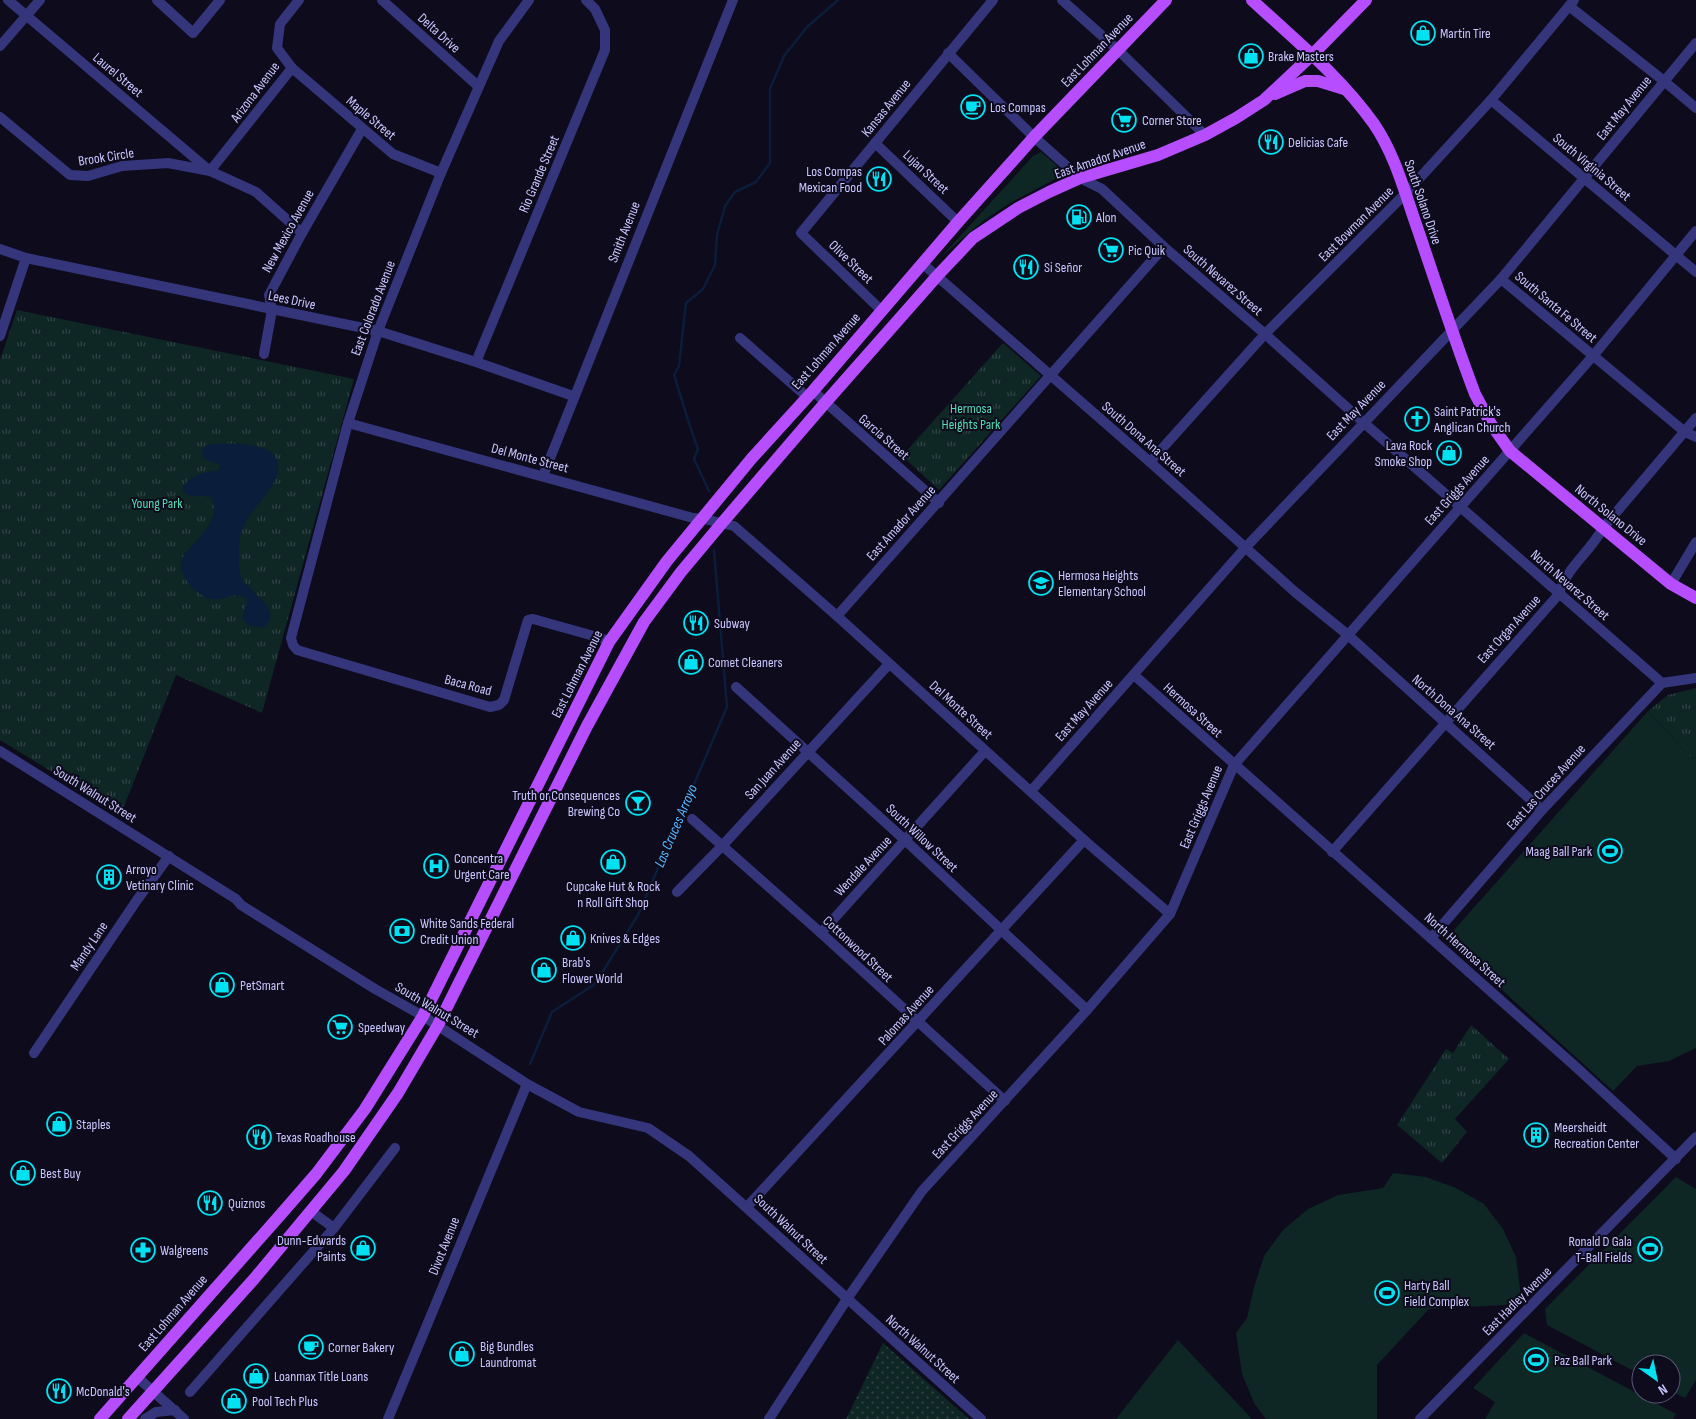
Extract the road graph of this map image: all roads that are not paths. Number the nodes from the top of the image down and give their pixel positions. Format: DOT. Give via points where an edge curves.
graph roads {
  1 [pos="8,0"];
  2 [pos="40,0"];
  3 [pos="157,0"];
  4 [pos="220,0"];
  5 [pos="300,0"];
  6 [pos="382,0"];
  7 [pos="529,0"];
  8 [pos="586,0"];
  9 [pos="733,0"];
  10 [pos="993,0"];
  11 [pos="1062,0"];
  12 [pos="1166,0"];
  13 [pos="1252,0"];
  14 [pos="1366,0"];
  15 [pos="1572,3"];
  16 [pos="27,16"];
  17 [pos="1696,43"];
  18 [pos="0,46"];
  19 [pos="1118,50"];
  20 [pos="948,53"];
  21 [pos="1312,55"];
  22 [pos="292,68"];
  23 [pos="1664,81"];
  24 [pos="478,86"];
  25 [pos="1347,90"];
  26 [pos="1264,100"];
  27 [pos="1491,100"];
  28 [pos="1696,108"];
  29 [pos="1,121"];
  30 [pos="362,129"];
  31 [pos="1205,136"];
  32 [pos="1034,137"];
  33 [pos="875,143"];
  34 [pos="210,171"];
  35 [pos="441,173"];
  36 [pos="1080,178"];
  37 [pos="1584,179"];
  38 [pos="1405,194"];
  39 [pos="958,222"];
  40 [pos="1696,231"];
  41 [pos="302,233"];
  42 [pos="801,233"];
  43 [pos="1164,248"];
  44 [pos="0,249"];
  45 [pos="1676,256"];
  46 [pos="26,258"];
  47 [pos="923,264"];
  48 [pos="1696,272"];
  49 [pos="938,275"];
  50 [pos="1501,279"];
  51 [pos="272,310"];
  52 [pos="881,310"];
  53 [pos="1452,330"];
  54 [pos="378,331"];
  55 [pos="1266,334"];
  56 [pos="0,336"];
  57 [pos="740,338"];
  58 [pos="264,354"];
  59 [pos="1593,356"];
  60 [pos="476,362"];
  61 [pos="1051,376"];
  62 [pos="809,393"];
  63 [pos="573,396"];
  64 [pos="825,403"];
  65 [pos="1696,418"];
  66 [pos="1363,422"];
  67 [pos="348,423"];
  68 [pos="1685,432"];
  69 [pos="1696,437"];
  70 [pos="1510,451"];
  71 [pos="1150,462"];
  72 [pos="543,476"];
  73 [pos="939,503"];
  74 [pos="1460,506"];
  75 [pos="704,519"];
  76 [pos="728,525"];
  77 [pos="1603,528"];
  78 [pos="1696,542"];
  79 [pos="1245,548"];
  80 [pos="1671,584"];
  81 [pos="1559,594"];
  82 [pos="1696,598"];
  83 [pos="837,616"];
  84 [pos="1348,636"];
  85 [pos="609,642"];
  86 [pos="293,645"];
  87 [pos="889,664"];
  88 [pos="1134,675"];
  89 [pos="1696,678"];
  90 [pos="1662,683"];
  91 [pos="736,687"];
  92 [pos="1445,722"];
  93 [pos="0,751"];
  94 [pos="985,751"];
  95 [pos="807,752"];
  96 [pos="1234,765"];
  97 [pos="1031,791"];
  98 [pos="1542,810"];
  99 [pos="692,818"];
  100 [pos="1084,840"];
  101 [pos="906,841"];
  102 [pos="723,845"];
  103 [pos="1332,852"];
  104 [pos="169,856"];
  105 [pos="677,892"];
  106 [pos="1170,914"];
  107 [pos="1001,931"];
  108 [pos="821,933"];
  109 [pos="1431,938"];
  110 [pos="1087,1010"];
  111 [pos="424,1016"];
  112 [pos="917,1023"];
  113 [pos="438,1026"];
  114 [pos="34,1053"];
  115 [pos="527,1084"];
  116 [pos="1005,1102"];
  117 [pos="366,1109"];
  118 [pos="381,1118"];
  119 [pos="1696,1137"];
  120 [pos="395,1148"];
  121 [pos="1676,1159"];
  122 [pos="297,1196"];
  123 [pos="747,1207"];
  124 [pos="312,1212"];
  125 [pos="334,1228"];
  126 [pos="846,1299"];
  127 [pos="137,1377"];
  128 [pos="154,1392"];
  129 [pos="190,1392"];
  130 [pos="174,1410"];
  131 [pos="100,1419"];
  132 [pos="128,1419"];
  133 [pos="145,1419"];
  134 [pos="184,1419"];
  135 [pos="388,1419"];
  136 [pos="769,1419"];
  137 [pos="981,1419"];
  138 [pos="1420,1419"];
  1 -- 16 [label="street, Laurel Street"];
  2 -- 16 [label="street"];
  3 -- 4 [label="street" via="193,33"];
  5 -- 22 [label="street, Arizona Avenue" via="280,24 277,48"];
  6 -- 24 [label="street, Delta Drive"];
  7 -- 24 [label="street, East Colorado Avenue" via="498,41"];
  8 -- 60 [label="street, Rio Grande Street" via="595,9 605,30 605,50"];
  9 -- 63 [label="street, Smith Avenue"];
  10 -- 20 [label="street, Kansas Avenue"];
  11 -- 19 [label="street"];
  12 -- 19 [label="main road, East Lohman Avenue"];
  13 -- 21 [label="main road, South Solano Drive"];
  14 -- 21 [label="main road, East Amador Avenue"];
  15 -- 23 [label="street"];
  15 -- 27 [label="street, East Bowman Avenue"];
  16 -- 18 [label="street"];
  16 -- 34 [label="street, Laurel Street"];
  17 -- 23 [label="street, East May Avenue"];
  19 -- 31 [label="street"];
  19 -- 32 [label="main road, East Lohman Avenue"];
  20 -- 32 [label="street, South Nevarez Street"];
  20 -- 33 [label="street, Kansas Avenue"];
  21 -- 25 [label="main road, South Solano Drive"];
  21 -- 26 [label="main road, East Amador Avenue"];
  22 -- 30 [label="street, Maple Street"];
  22 -- 34 [label="street, Arizona Avenue"];
  23 -- 28 [label="street"];
  23 -- 37 [label="street, East May Avenue"];
  24 -- 35 [label="street, East Colorado Avenue"];
  25 -- 26 [label="main road" via="1318,81 1305,81"];
  25 -- 38 [label="main road, South Solano Drive" via="1375,126 1390,153"];
  26 -- 31 [label="main road, East Amador Avenue"];
  27 -- 37 [label="street, South Virginia Street"];
  27 -- 38 [label="street, East Bowman Avenue"];
  29 -- 34 [label="street, Brook Circle" via="70,175 88,176 122,166 168,164"];
  30 -- 35 [label="street, Maple Street" via="393,154"];
  30 -- 41 [label="street, New Mexico Avenue"];
  31 -- 36 [label="main road, East Amador Avenue" via="1158,155"];
  32 -- 36 [label="street, South Nevarez Street"];
  32 -- 39 [label="main road, East Lohman Avenue"];
  33 -- 39 [label="street, Lujan Street"];
  33 -- 42 [label="street, Kansas Avenue"];
  34 -- 41 [label="street, Brook Circle" via="256,192"];
  35 -- 54 [label="street, East Colorado Avenue"];
  36 -- 43 [label="street, South Nevarez Street" via="1102,188"];
  36 -- 49 [label="main road, East Amador Avenue" via="1018,208 973,238"];
  37 -- 45 [label="street, South Virginia Street"];
  37 -- 50 [label="street, East May Avenue"];
  38 -- 53 [label="main road, South Solano Drive"];
  38 -- 55 [label="street, East Bowman Avenue"];
  39 -- 47 [label="main road, East Lohman Avenue"];
  40 -- 45 [label="street, East Griggs Avenue"];
  41 -- 51 [label="street, New Mexico Avenue" via="269,295"];
  42 -- 52 [label="street, Olive Street"];
  43 -- 55 [label="street, South Nevarez Street"];
  43 -- 61 [label="street, East Amador Avenue"];
  44 -- 46 [label="street, Lees Drive"];
  45 -- 48 [label="street, South Virginia Street"];
  45 -- 59 [label="street, East Griggs Avenue"];
  46 -- 51 [label="street, Lees Drive"];
  46 -- 56 [label="street"];
  47 -- 49 [label="street, South Dona Ana Street"];
  47 -- 52 [label="main road, East Lohman Avenue"];
  49 -- 61 [label="street, South Dona Ana Street"];
  49 -- 64 [label="main road"];
  50 -- 53 [label="street, East May Avenue"];
  50 -- 59 [label="street, South Santa Fe Street"];
  51 -- 54 [label="street, Lees Drive"];
  51 -- 58 [label="street, New Mexico Avenue"];
  52 -- 62 [label="main road, East Lohman Avenue"];
  53 -- 66 [label="street, East May Avenue"];
  53 -- 70 [label="main road, South Solano Drive" via="1475,394"];
  54 -- 60 [label="street, Lees Drive"];
  54 -- 67 [label="street, East Colorado Avenue"];
  55 -- 66 [label="street, South Nevarez Street"];
  55 -- 71 [label="street, East Bowman Avenue"];
  57 -- 62 [label="street, Garcia Street"];
  59 -- 68 [label="street, South Santa Fe Street"];
  59 -- 70 [label="street, East Griggs Avenue"];
  60 -- 63 [label="street, Lees Drive"];
  61 -- 71 [label="street, South Dona Ana Street"];
  61 -- 73 [label="street, East Amador Avenue"];
  62 -- 64 [label="street, Garcia Street"];
  62 -- 75 [label="main road, East Lohman Avenue"];
  63 -- 72 [label="street, Smith Avenue"];
  64 -- 73 [label="street, Garcia Street"];
  64 -- 76 [label="main road"];
  65 -- 68 [label="street, East Organ Avenue"];
  66 -- 74 [label="street, South Nevarez Street"];
  66 -- 79 [label="street, East May Avenue"];
  67 -- 72 [label="street, Del Monte Street"];
  67 -- 86 [label="street, East Colorado Avenue" via="291,638"];
  68 -- 69 [label="street, South Santa Fe Street"];
  68 -- 77 [label="street, East Organ Avenue"];
  70 -- 74 [label="street, East Griggs Avenue"];
  70 -- 77 [label="main road, North Solano Drive"];
  71 -- 79 [label="street, South Dona Ana Street"];
  72 -- 75 [label="street, Del Monte Street"];
  73 -- 83 [label="street, East Amador Avenue"];
  74 -- 81 [label="street, North Nevarez Street"];
  74 -- 84 [label="street, East Griggs Avenue"];
  75 -- 76 [label="street, Del Monte Street"];
  75 -- 85 [label="main road, East Lohman Avenue" via="668,561"];
  76 -- 83 [label="street, Del Monte Street"];
  76 -- 113 [label="main road" via="681,572 644,622"];
  77 -- 80 [label="main road, North Solano Drive"];
  77 -- 81 [label="street, East Organ Avenue" via="1563,580"];
  78 -- 80 [label="street"];
  79 -- 84 [label="street, South Dona Ana Street"];
  79 -- 88 [label="street, East May Avenue"];
  80 -- 82 [label="main road, North Solano Drive"];
  81 -- 90 [label="street, North Nevarez Street"];
  81 -- 92 [label="street, East Organ Avenue"];
  83 -- 87 [label="street, Del Monte Street"];
  84 -- 92 [label="street, North Dona Ana Street"];
  84 -- 96 [label="street, East Griggs Avenue"];
  85 -- 86 [label="street, Baca Road" via="528,620 504,700 490,707 297,650"];
  85 -- 111 [label="main road, East Lohman Avenue"];
  87 -- 94 [label="street, Del Monte Street"];
  87 -- 95 [label="street, San Juan Avenue"];
  88 -- 96 [label="street, Hermosa Street"];
  88 -- 97 [label="street, East May Avenue"];
  89 -- 90 [label="street"];
  90 -- 98 [label="street, East Las Cruces Avenue"];
  91 -- 95 [label="street, South Willow Street"];
  92 -- 98 [label="street, North Dona Ana Street"];
  92 -- 103 [label="street, East Organ Avenue"];
  93 -- 104 [label="street, South Walnut Street"];
  94 -- 97 [label="street, Del Monte Street"];
  94 -- 101 [label="street, Wendale Avenue"];
  95 -- 101 [label="street, South Willow Street"];
  95 -- 102 [label="street, San Juan Avenue"];
  96 -- 103 [label="street, North Hermosa Street"];
  96 -- 106 [label="street, East Griggs Avenue"];
  97 -- 100 [label="street, Del Monte Street"];
  98 -- 109 [label="street, East Las Cruces Avenue"];
  99 -- 102 [label="street, Cottonwood Street"];
  100 -- 106 [label="street, Del Monte Street"];
  100 -- 107 [label="street, Palomas Avenue"];
  101 -- 107 [label="street, South Willow Street"];
  101 -- 108 [label="street, Wendale Avenue"];
  102 -- 105 [label="street, San Juan Avenue"];
  102 -- 108 [label="street, Cottonwood Street"];
  103 -- 109 [label="street, North Hermosa Street"];
  104 -- 111 [label="street, South Walnut Street" via="327,959"];
  104 -- 114 [label="street, Mandy Lane"];
  106 -- 110 [label="street, East Griggs Avenue"];
  107 -- 110 [label="street, South Willow Street"];
  107 -- 112 [label="street, Palomas Avenue"];
  108 -- 112 [label="street, Cottonwood Street"];
  109 -- 121 [label="street, North Hermosa Street"];
  110 -- 116 [label="street, East Griggs Avenue"];
  111 -- 113 [label="street, South Walnut Street"];
  111 -- 117 [label="main road, East Lohman Avenue"];
  112 -- 116 [label="street, Cottonwood Street"];
  112 -- 123 [label="street, Palomas Avenue"];
  113 -- 115 [label="street, South Walnut Street"];
  113 -- 118 [label="main road"];
  115 -- 123 [label="street, South Walnut Street" via="579,1112 648,1128 688,1156"];
  115 -- 135 [label="street, Divot Avenue"];
  116 -- 126 [label="street, East Griggs Avenue" via="922,1191"];
  117 -- 118 [label="main road"];
  117 -- 122 [label="main road, East Lohman Avenue"];
  118 -- 124 [label="main road"];
  119 -- 121 [label="street, East Hadley Avenue"];
  120 -- 125 [label="street"];
  121 -- 138 [label="street, East Hadley Avenue"];
  122 -- 124 [label="main road"];
  122 -- 127 [label="main road, East Lohman Avenue"];
  123 -- 126 [label="street, South Walnut Street"];
  124 -- 125 [label="street"];
  124 -- 128 [label="main road"];
  125 -- 129 [label="street"];
  126 -- 136 [label="street, East Griggs Avenue"];
  126 -- 137 [label="street, North Walnut Street"];
  127 -- 128 [label="street"];
  127 -- 131 [label="main road, East Lohman Avenue"];
  128 -- 130 [label="street"];
  128 -- 132 [label="main road"];
  130 -- 133 [label="street" via="156,1412"];
  130 -- 134 [label="street"];
}
